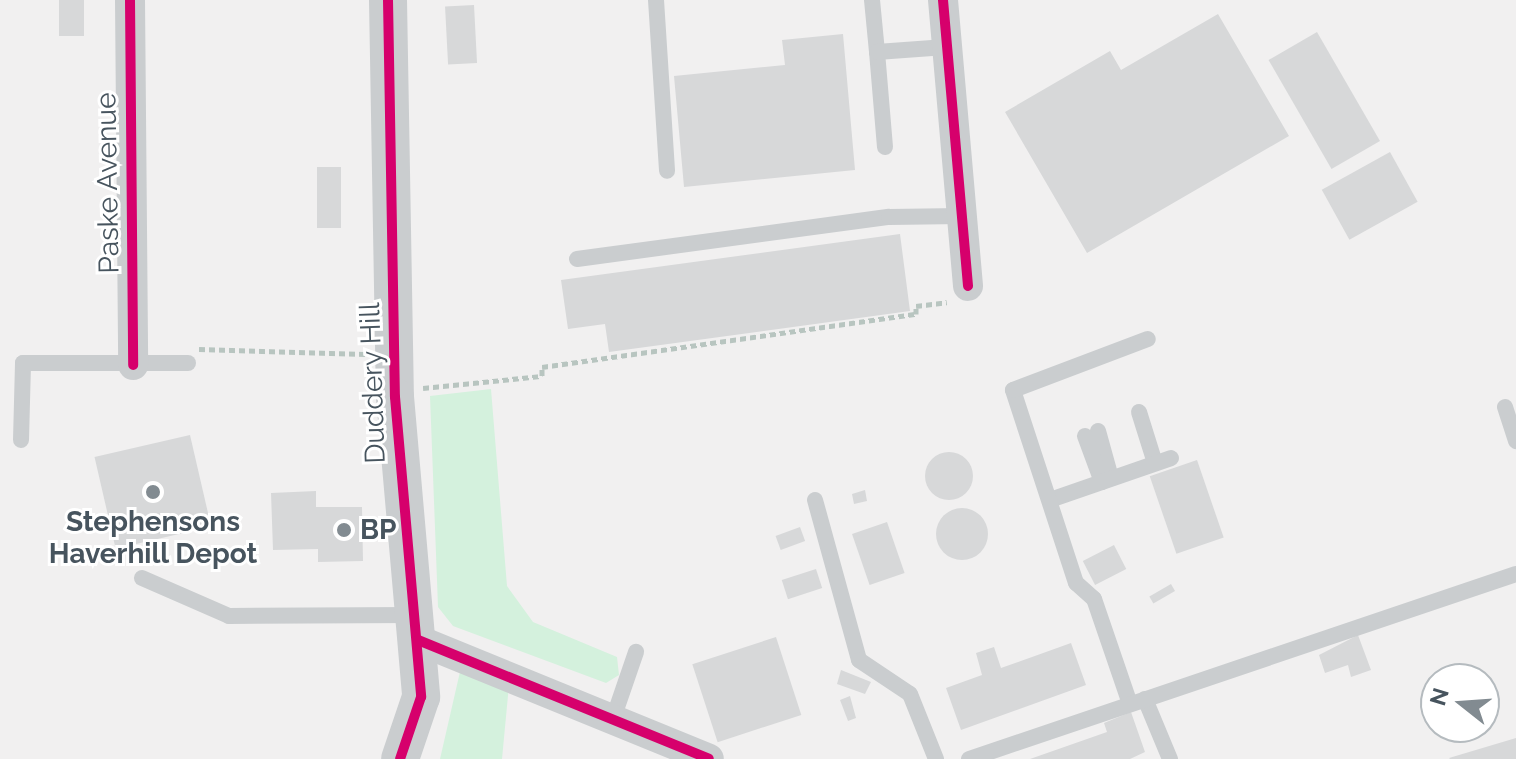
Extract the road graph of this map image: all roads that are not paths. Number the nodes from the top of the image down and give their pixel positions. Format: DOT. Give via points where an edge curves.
graph roads {
  1 [pos="130,0"];
  2 [pos="388,0"];
  3 [pos="656,0"];
  4 [pos="872,0"];
  5 [pos="943,0"];
  6 [pos="946,47"];
  7 [pos="877,52"];
  8 [pos="885,147"];
  9 [pos="667,171"];
  10 [pos="961,216"];
  11 [pos="577,259"];
  12 [pos="961,287"];
  13 [pos="1148,339"];
  14 [pos="188,363"];
  15 [pos="133,365"];
  16 [pos="1505,407"];
  17 [pos="1139,412"];
  18 [pos="1091,434"];
  19 [pos="21,440"];
  20 [pos="1516,441"];
  21 [pos="1106,480"];
  22 [pos="815,500"];
  23 [pos="1050,500"];
  24 [pos="1516,574"];
  25 [pos="142,578"];
  26 [pos="416,628"];
  27 [pos="636,652"];
  28 [pos="1138,701"];
  29 [pos="614,716"];
  30 [pos="400,759"];
  31 [pos="709,759"];
  32 [pos="936,759"];
  33 [pos="969,759"];
  34 [pos="1170,759"];
  1 -- 15 [label="street, Paske Avenue"];
  2 -- 26 [label="street, Duddery Hill" via="394,373"];
  3 -- 9 [label="lane"];
  4 -- 7 [label="lane"];
  5 -- 6 [label="street"];
  6 -- 7 [label="lane"];
  6 -- 10 [label="street"];
  7 -- 8 [label="lane"];
  10 -- 11 [label="lane" via="889,217"];
  10 -- 12 [label="street"];
  13 -- 23 [label="lane" via="1013,390"];
  14 -- 15 [label="lane"];
  15 -- 19 [label="lane" via="23,363"];
  16 -- 20 [label="lane"];
  17 -- 21 [label="lane" via="1163,461"];
  18 -- 21 [label="lane"];
  21 -- 23 [label="lane"];
  22 -- 32 [label="lane" via="859,660 910,694"];
  23 -- 28 [label="lane"];
  24 -- 28 [label="lane"];
  25 -- 26 [label="lane" via="229,616"];
  26 -- 29 [label="street"];
  26 -- 30 [label="street, Duddery Hill" via="421,697"];
  27 -- 29 [label="lane"];
  28 -- 33 [label="lane"];
  28 -- 34 [label="lane"];
  29 -- 31 [label="street"];
}
